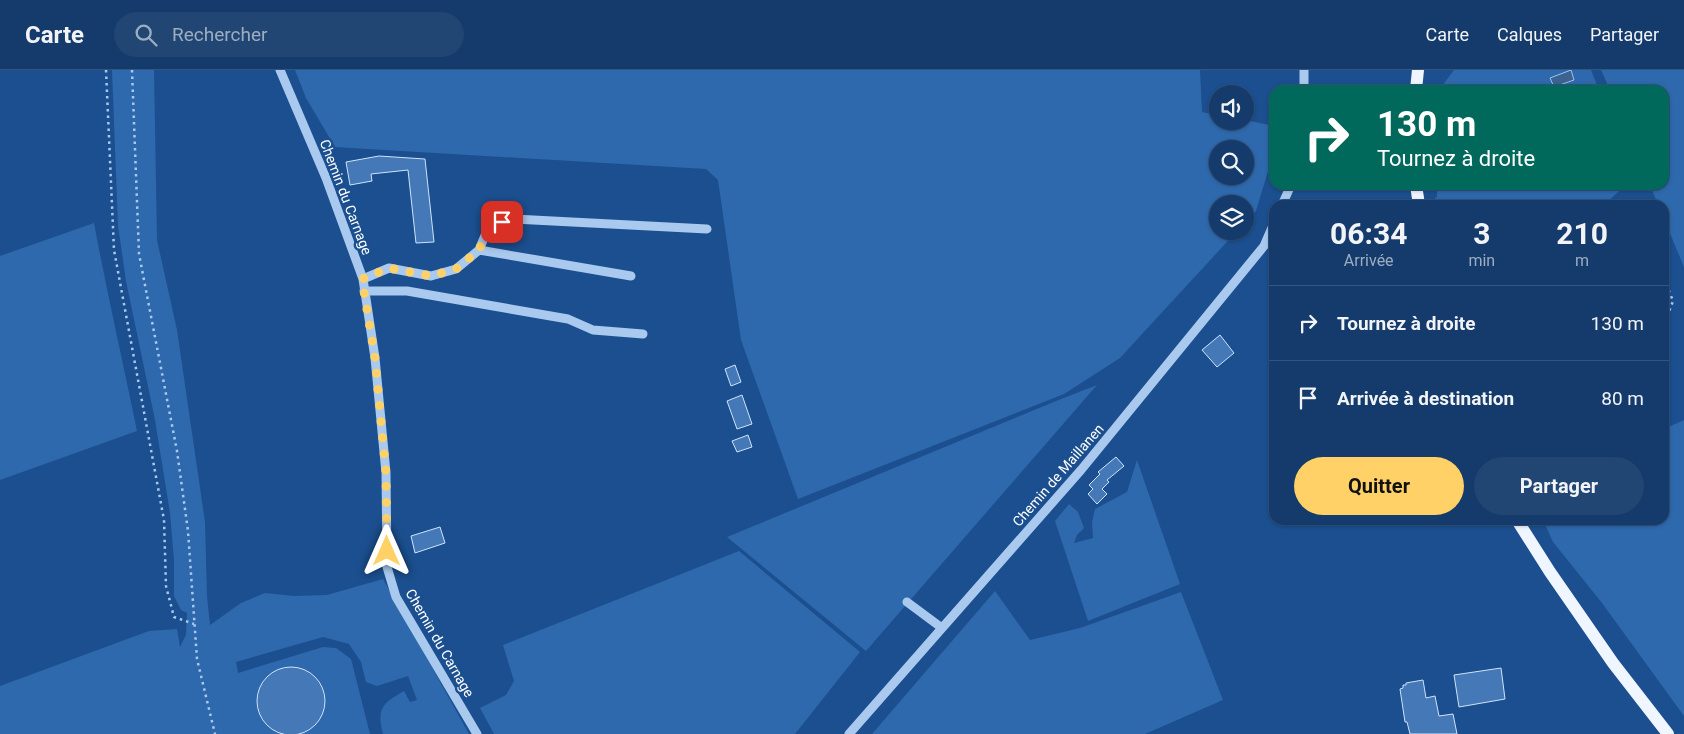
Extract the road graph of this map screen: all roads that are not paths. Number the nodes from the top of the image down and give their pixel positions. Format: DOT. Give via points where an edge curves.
graph roads {
  1 [pos="280,70"];
  2 [pos="1304,70"];
  3 [pos="1418,70"];
  4 [pos="1304,85"];
  5 [pos="1416,85"];
  6 [pos="707,230"];
  7 [pos="1269,234"];
  8 [pos="479,250"];
  9 [pos="631,276"];
  10 [pos="362,279"];
  11 [pos="364,291"];
  12 [pos="643,334"];
  13 [pos="1520,525"];
  14 [pos="907,602"];
  15 [pos="942,628"];
  16 [pos="477,734"];
  17 [pos="849,734"];
  18 [pos="1668,734"];
  1 -- 10 [label="street, Chemin du Carnage" via="326,178"];
  2 -- 4 [label="street"];
  3 -- 5 [label="main road"];
  6 -- 8 [label="street" via="514,219 489,226"];
  7 -- 15 [label="street, Chemin de Maillanen" via="1264,246 1081,470"];
  8 -- 9 [label="street"];
  8 -- 10 [label="street" via="456,269 431,276 389,268"];
  10 -- 11 [label="street, Chemin du Carnage"];
  11 -- 12 [label="street" via="407,291 568,319 594,330"];
  11 -- 16 [label="street, Chemin du Carnage" via="375,358 386,473 387,567 396,597"];
  13 -- 18 [label="main road" via="1613,663"];
  14 -- 15 [label="street"];
  15 -- 17 [label="street, Chemin de Maillanen"];
}
